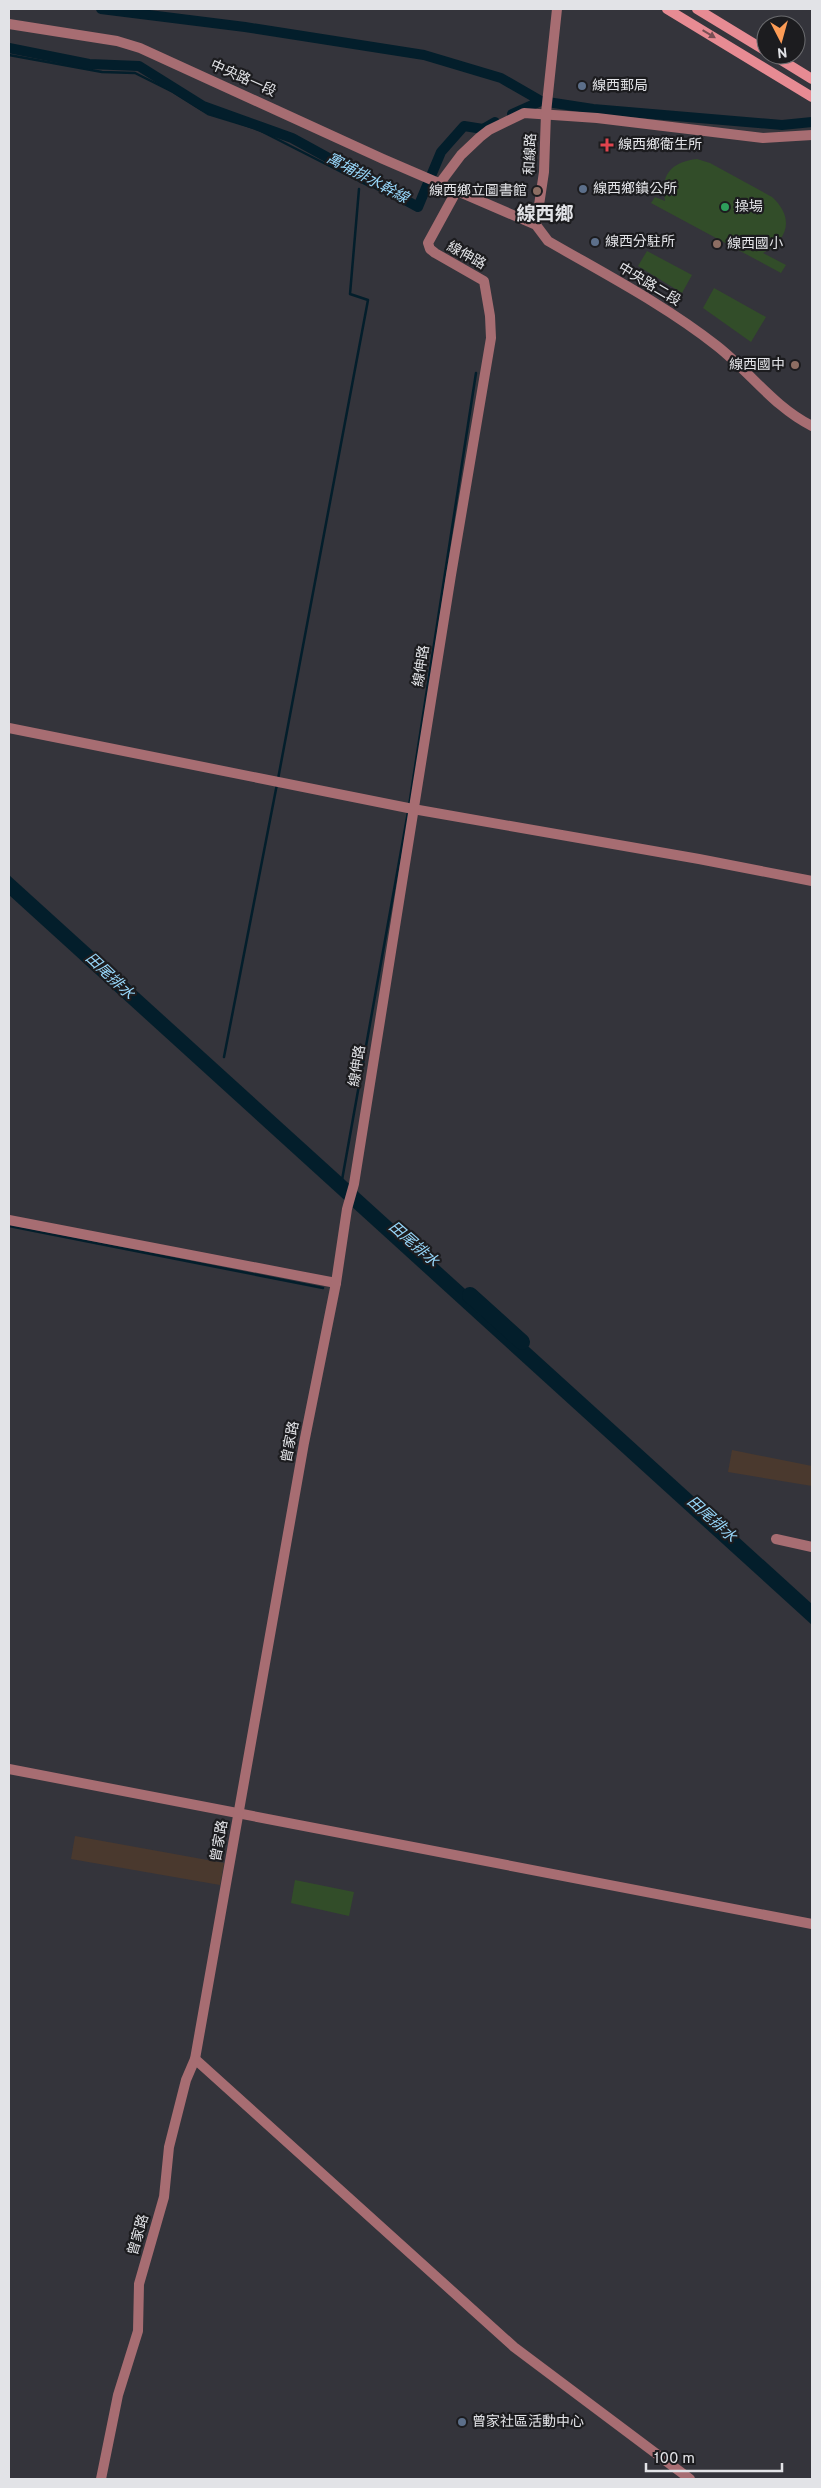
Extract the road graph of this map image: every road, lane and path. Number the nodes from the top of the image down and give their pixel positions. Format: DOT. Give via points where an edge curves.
graph roads {
  1 [pos="557,9"];
  2 [pos="667,9"];
  3 [pos="697,9"];
  4 [pos="9,24"];
  5 [pos="756,45"];
  6 [pos="789,65"];
  7 [pos="812,79"];
  8 [pos="812,97"];
  9 [pos="546,113"];
  10 [pos="812,135"];
  11 [pos="440,183"];
  12 [pos="457,190"];
  13 [pos="536,225"];
  14 [pos="812,426"];
  15 [pos="9,728"];
  16 [pos="413,809"];
  17 [pos="812,881"];
  18 [pos="349,1202"];
  19 [pos="9,1220"];
  20 [pos="336,1283"];
  21 [pos="776,1539"];
  22 [pos="812,1547"];
  23 [pos="9,1769"];
  24 [pos="238,1814"];
  25 [pos="812,1924"];
  26 [pos="196,2055"];
  27 [pos="101,2479"];
  28 [pos="690,2479"];
  1 -- 9 [label="street, 和線路"];
  2 -- 8 [label="main road, one-way"];
  3 -- 5 [label="main road"];
  4 -- 11 [label="street, 中央路一段" via="117,41 140,48"];
  6 -- 7 [label="main road"];
  9 -- 10 [label="street" via="763,138"];
  9 -- 11 [label="street" via="524,113 488,130 460,155"];
  9 -- 13 [label="street, 和線路" via="544,172"];
  11 -- 12 [label="street, 中央路一段"];
  12 -- 13 [label="street, 中央路二段"];
  12 -- 16 [label="street, 線伸路" via="428,244 434,254 484,281 491,338"];
  13 -- 14 [label="street, 中央路二段" via="548,242 661,308 718,346 786,411"];
  15 -- 16 [label="street"];
  16 -- 17 [label="street"];
  16 -- 18 [label="street, 線伸路"];
  18 -- 20 [label="street, 曾家路"];
  19 -- 20 [label="street"];
  20 -- 24 [label="street, 曾家路" via="304,1442"];
  21 -- 22 [label="street"];
  23 -- 24 [label="street"];
  24 -- 25 [label="street"];
  24 -- 26 [label="street, 曾家路"];
  26 -- 27 [label="street, 曾家路" via="186,2080 169,2148 164,2197 139,2284 138,2331 118,2395"];
  26 -- 28 [label="street" via="514,2347"];
}
